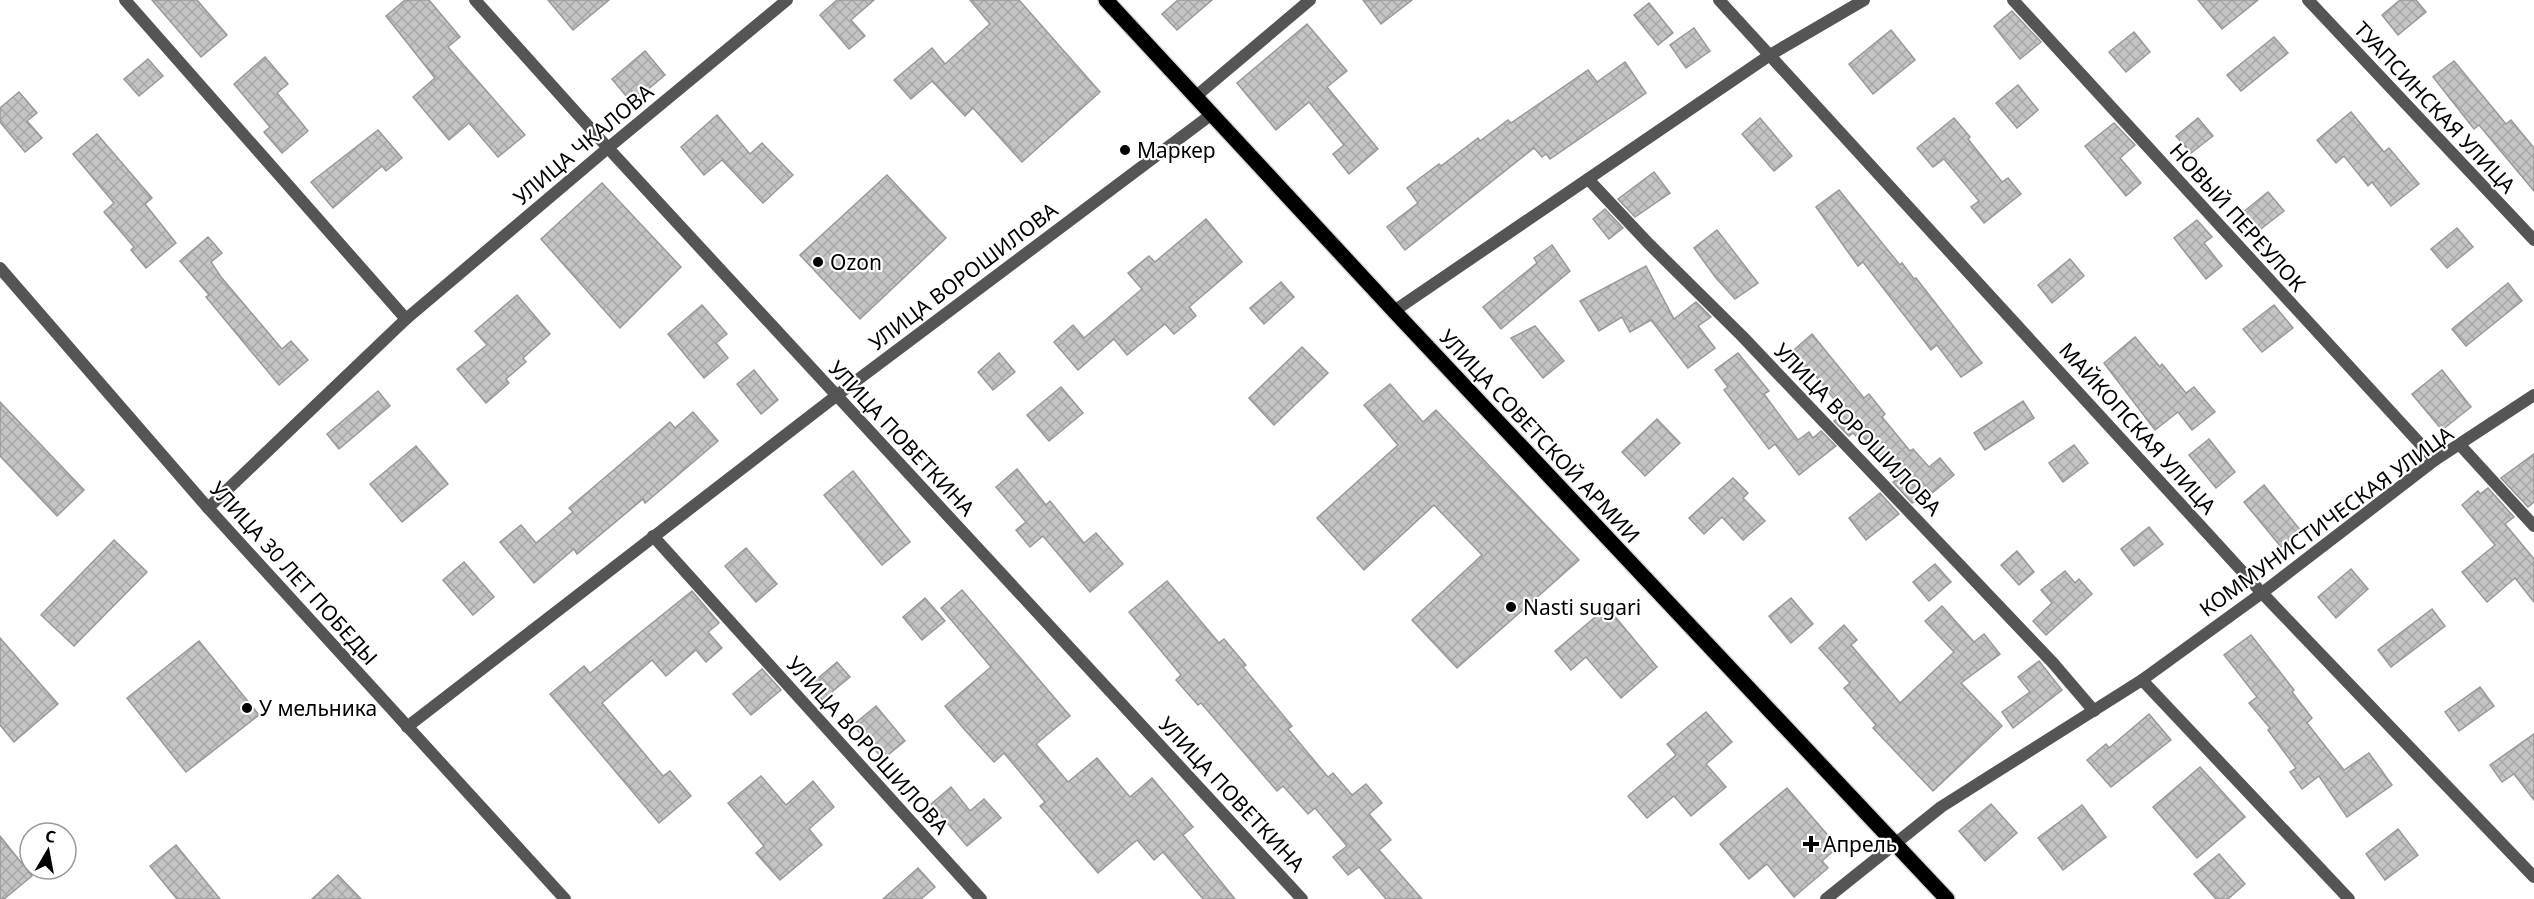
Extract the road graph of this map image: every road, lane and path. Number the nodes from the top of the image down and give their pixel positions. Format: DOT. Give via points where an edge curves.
graph roads {
  1 [pos="125,0"];
  2 [pos="475,0"];
  3 [pos="787,0"];
  4 [pos="1106,0"];
  5 [pos="1310,0"];
  6 [pos="1719,0"];
  7 [pos="1864,0"];
  8 [pos="2013,0"];
  9 [pos="2308,0"];
  10 [pos="1770,55"];
  11 [pos="1196,97"];
  12 [pos="1212,114"];
  13 [pos="608,148"];
  14 [pos="1588,179"];
  15 [pos="2534,240"];
  16 [pos="0,268"];
  17 [pos="1394,311"];
  18 [pos="406,319"];
  19 [pos="2534,395"];
  20 [pos="836,396"];
  21 [pos="2460,445"];
  22 [pos="2435,460"];
  23 [pos="208,507"];
  24 [pos="2534,526"];
  25 [pos="653,536"];
  26 [pos="2262,593"];
  27 [pos="2142,680"];
  28 [pos="2094,711"];
  29 [pos="407,727"];
  30 [pos="1896,846"];
  31 [pos="2534,877"];
  32 [pos="565,899"];
  33 [pos="981,899"];
  34 [pos="1302,899"];
  35 [pos="1826,899"];
  36 [pos="1947,899"];
  37 [pos="2349,899"];
  1 -- 18 [label="street"];
  2 -- 13 [label="street, УЛИЦА ПОВЕТКИНА"];
  3 -- 13 [label="street, УЛИЦА ЧКАЛОВА"];
  4 -- 11 [label="main road, УЛИЦА СОВЕТСКОЙ АРМИИ"];
  5 -- 11 [label="street"];
  6 -- 10 [label="street, МАЙКОПСКАЯ УЛИЦА"];
  7 -- 10 [label="street"];
  8 -- 22 [label="street, НОВЫЙ ПЕРЕУЛОК"];
  9 -- 15 [label="street, ТУАПСИНСКАЯ УЛИЦА"];
  10 -- 14 [label="street"];
  10 -- 26 [label="street, МАЙКОПСКАЯ УЛИЦА"];
  11 -- 12 [label="main road, УЛИЦА СОВЕТСКОЙ АРМИИ"];
  12 -- 17 [label="main road, УЛИЦА СОВЕТСКОЙ АРМИИ"];
  12 -- 20 [label="street, УЛИЦА ВОРОШИЛОВА"];
  13 -- 18 [label="street, УЛИЦА ЧКАЛОВА"];
  13 -- 20 [label="street, УЛИЦА ПОВЕТКИНА"];
  14 -- 17 [label="street"];
  14 -- 28 [label="street, УЛИЦА ВОРОШИЛОВА" via="1742,336"];
  16 -- 23 [label="street, УЛИЦА 30 ЛЕТ ПОБЕДЫ"];
  17 -- 30 [label="main road, УЛИЦА СОВЕТСКОЙ АРМИИ"];
  18 -- 23 [label="street, УЛИЦА ЧКАЛОВА"];
  19 -- 21 [label="street, КОММУНИСТИЧЕСКАЯ УЛИЦА"];
  20 -- 25 [label="street, УЛИЦА ВОРОШИЛОВА"];
  20 -- 34 [label="street, УЛИЦА ПОВЕТКИНА"];
  21 -- 22 [label="street, КОММУНИСТИЧЕСКАЯ УЛИЦА"];
  21 -- 24 [label="street"];
  22 -- 26 [label="street, КОММУНИСТИЧЕСКАЯ УЛИЦА"];
  23 -- 29 [label="street, УЛИЦА 30 ЛЕТ ПОБЕДЫ"];
  25 -- 29 [label="street, УЛИЦА ВОРОШИЛОВА"];
  25 -- 33 [label="street, УЛИЦА ВОРОШИЛОВА"];
  26 -- 27 [label="street, КОММУНИСТИЧЕСКАЯ УЛИЦА"];
  26 -- 31 [label="street, МАЙКОПСКАЯ УЛИЦА"];
  27 -- 28 [label="street, КОММУНИСТИЧЕСКАЯ УЛИЦА"];
  27 -- 37 [label="street"];
  28 -- 30 [label="street, КОММУНИСТИЧЕСКАЯ УЛИЦА" via="1941,807"];
  29 -- 32 [label="street, УЛИЦА 30 ЛЕТ ПОБЕДЫ"];
  30 -- 35 [label="street, КОММУНИСТИЧЕСКАЯ УЛИЦА"];
  30 -- 36 [label="main road, УЛИЦА СОВЕТСКОЙ АРМИИ"];
}
